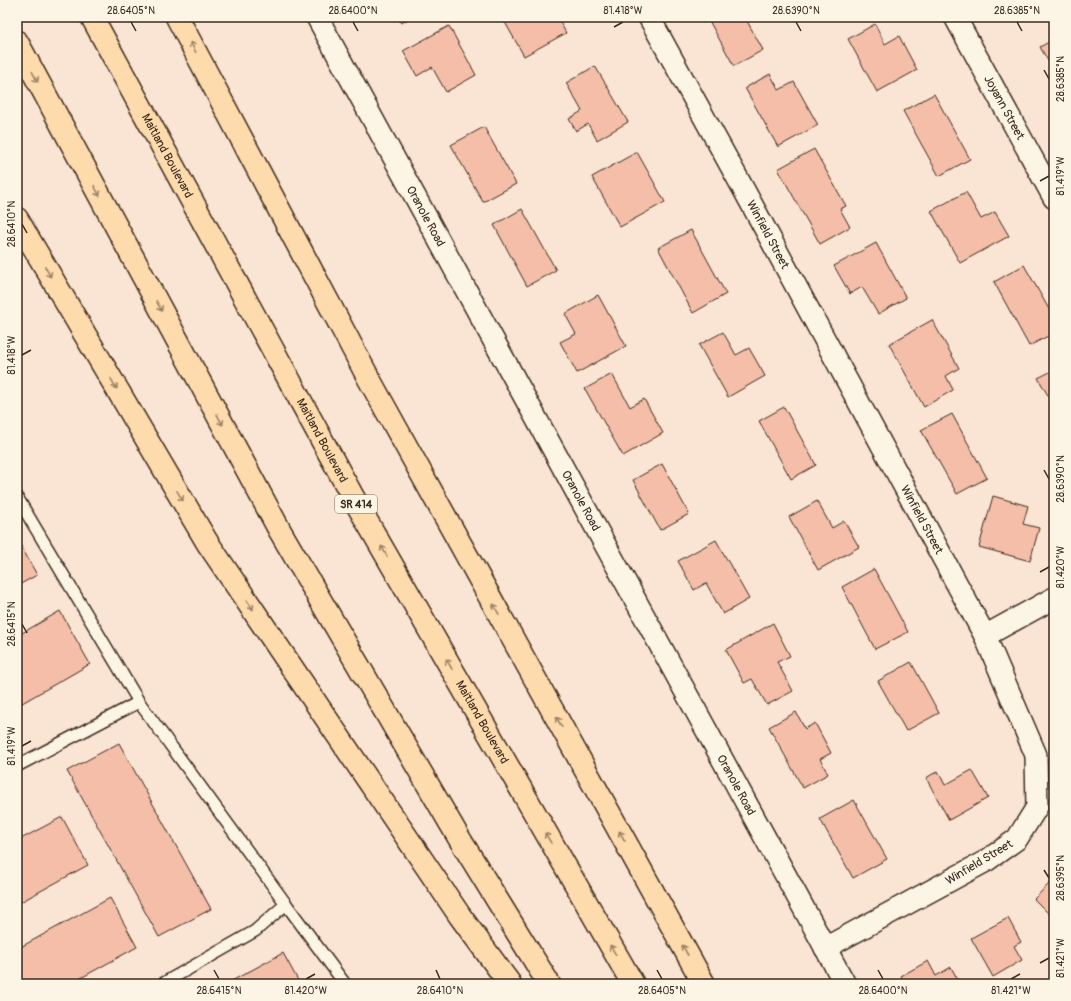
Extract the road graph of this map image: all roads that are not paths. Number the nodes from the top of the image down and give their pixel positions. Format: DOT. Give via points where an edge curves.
graph roads {
  1 [pos="92,17"];
  2 [pos="177,17"];
  3 [pos="317,17"];
  4 [pos="649,17"];
  5 [pos="955,17"];
  6 [pos="17,42"];
  7 [pos="1054,198"];
  8 [pos="17,219"];
  9 [pos="17,496"];
  10 [pos="1054,598"];
  11 [pos="985,636"];
  12 [pos="138,702"];
  13 [pos="17,766"];
  14 [pos="286,904"];
  15 [pos="825,948"];
  16 [pos="162,984"];
  17 [pos="344,984"];
  18 [pos="510,984"];
  19 [pos="549,984"];
  20 [pos="633,984"];
  21 [pos="704,984"];
  22 [pos="845,984"];
  20 -- 1 [label="highway, Maitland Boulevard / SR 414, one-way" via="354,499"];
  21 -- 2 [label="highway, one-way" via="369,379"];
  3 -- 15 [label="street, Oranole Road"];
  4 -- 11 [label="street, Winfield Street"];
  5 -- 7 [label="street, Joyann Street"];
  6 -- 19 [label="highway, one-way" via="280,531 459,838"];
  8 -- 18 [label="highway, one-way" via="207,542 460,916"];
  9 -- 12 [label="lane"];
  10 -- 11 [label="street"];
  11 -- 15 [label="street, Winfield Street" via="1036,755 1037,807 1017,839 986,861"];
  12 -- 13 [label="lane"];
  12 -- 14 [label="lane"];
  14 -- 16 [label="lane" via="255,931"];
  14 -- 17 [label="lane"];
  15 -- 22 [label="street, Oranole Road"];
}
